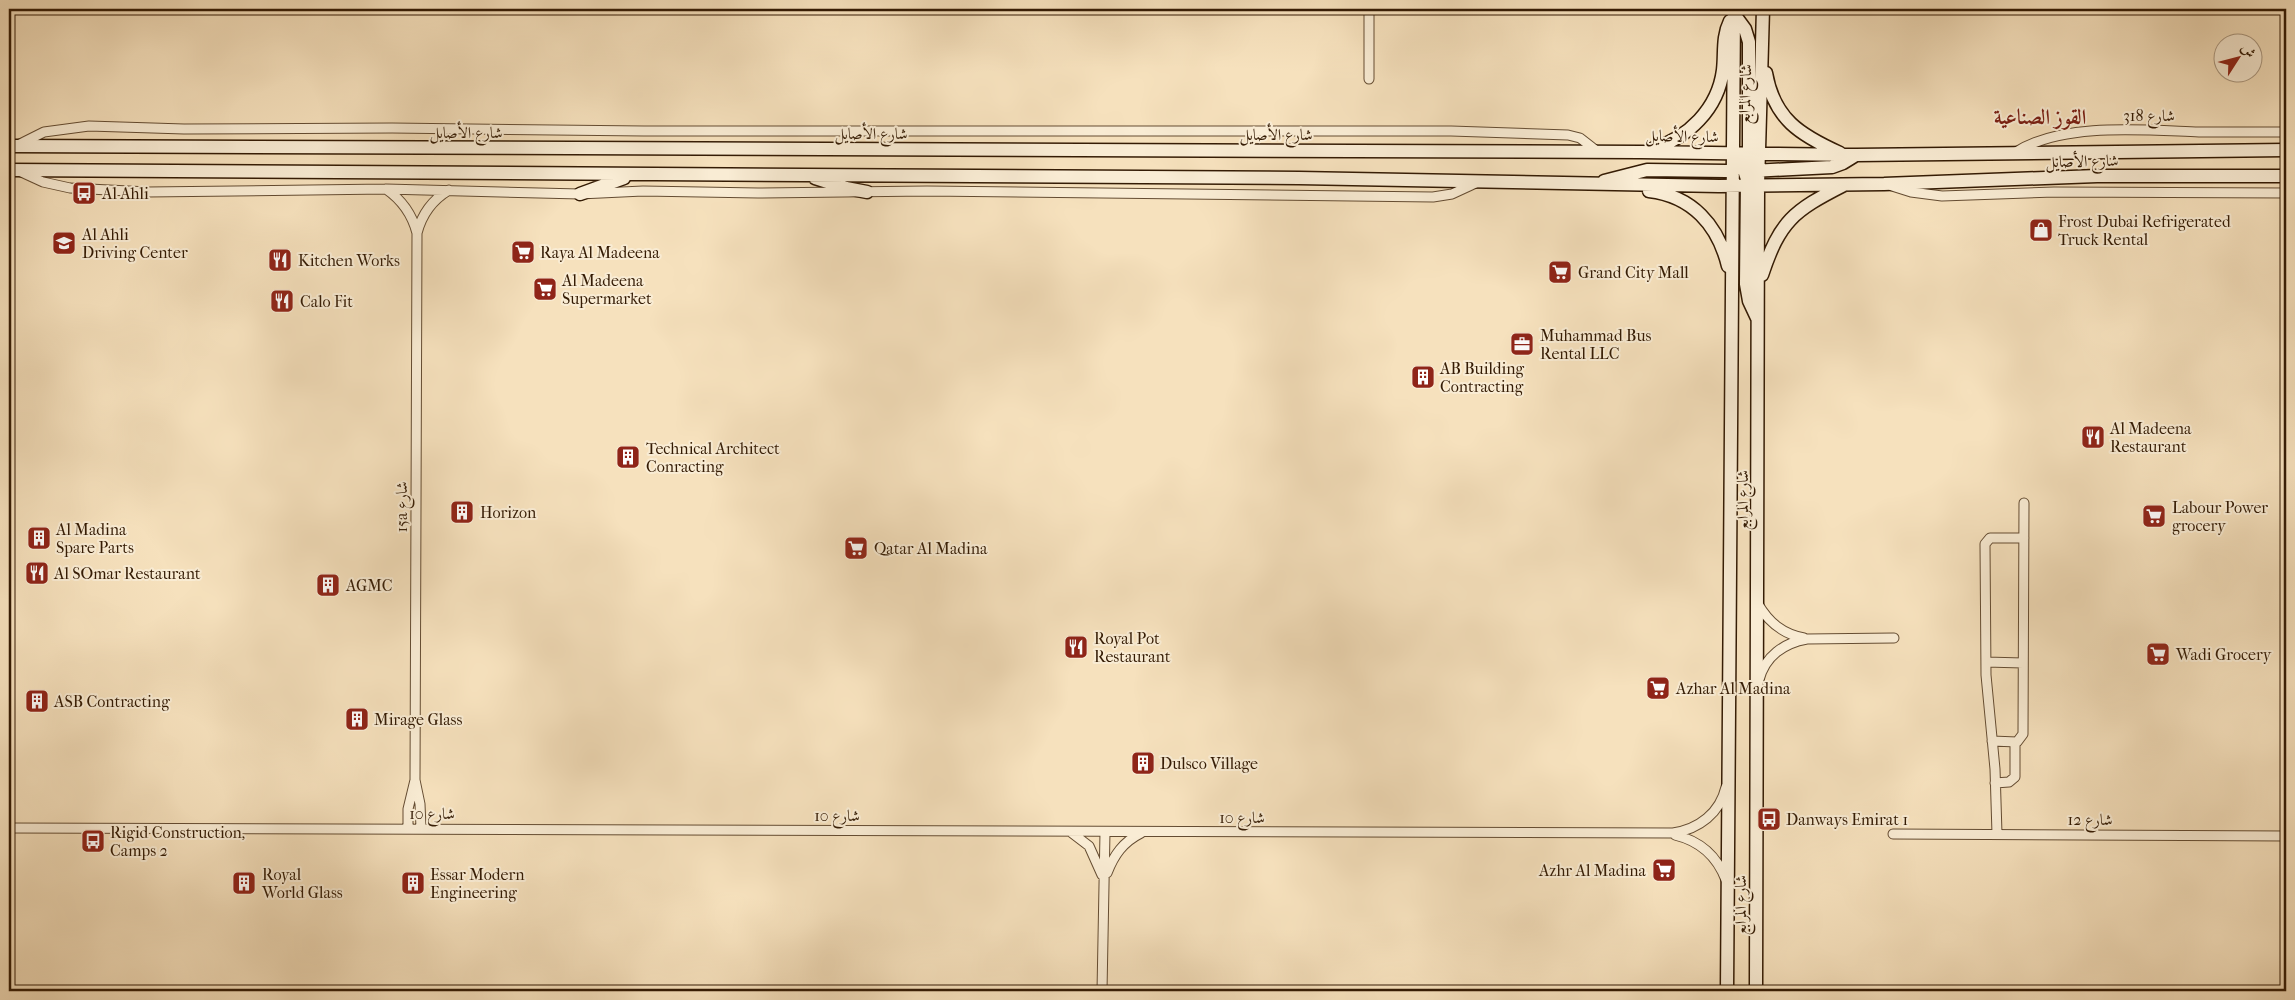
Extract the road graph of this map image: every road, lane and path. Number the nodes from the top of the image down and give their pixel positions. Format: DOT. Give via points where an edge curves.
graph roads {
  1 [pos="1369,9"];
  2 [pos="1762,9"];
  3 [pos="1734,12"];
  4 [pos="1762,53"];
  5 [pos="1369,79"];
  6 [pos="2286,132"];
  7 [pos="11,146"];
  8 [pos="2286,150"];
  9 [pos="1598,152"];
  10 [pos="1641,152"];
  11 [pos="2016,152"];
  12 [pos="1734,154"];
  13 [pos="1850,155"];
  14 [pos="1749,169"];
  15 [pos="13,170"];
  16 [pos="632,175"];
  17 [pos="808,175"];
  18 [pos="2286,176"];
  19 [pos="1479,181"];
  20 [pos="1597,184"];
  21 [pos="1846,184"];
  22 [pos="1884,184"];
  23 [pos="1733,186"];
  24 [pos="386,189"];
  25 [pos="449,190"];
  26 [pos="866,192"];
  27 [pos="2286,193"];
  28 [pos="580,194"];
  29 [pos="417,233"];
  30 [pos="1733,283"];
  31 [pos="1758,285"];
  32 [pos="1758,320"];
  33 [pos="2024,502"];
  34 [pos="2024,538"];
  35 [pos="1758,604"];
  36 [pos="1894,638"];
  37 [pos="1807,639"];
  38 [pos="1986,662"];
  39 [pos="2023,662"];
  40 [pos="1758,685"];
  41 [pos="1992,741"];
  42 [pos="2014,742"];
  43 [pos="415,780"];
  44 [pos="1727,783"];
  45 [pos="1995,783"];
  46 [pos="9,828"];
  47 [pos="408,828"];
  48 [pos="421,828"];
  49 [pos="1069,831"];
  50 [pos="1105,832"];
  51 [pos="1143,832"];
  52 [pos="1665,833"];
  53 [pos="1893,834"];
  54 [pos="1997,834"];
  55 [pos="2286,836"];
  56 [pos="1104,881"];
  57 [pos="1727,885"];
  58 [pos="1102,991"];
  59 [pos="1727,991"];
  60 [pos="1756,991"];
  1 -- 5 [label="street"];
  2 -- 4 [label="main road, شارع المرابع"];
  3 -- 10 [label="main road" via="1725,36 1721,81 1709,108 1698,122 1677,138"];
  3 -- 12 [label="main road, شارع المرابع"];
  3 -- 14 [label="main road" via="1745,29 1748,42"];
  4 -- 13 [label="main road" via="1771,93 1784,118 1806,137"];
  4 -- 14 [label="main road, شارع المرابع"];
  6 -- 11 [label="street, شارع 318" via="2095,132 2045,138"];
  7 -- 9 [label="main road, شارع الأصايل"];
  7 -- 9 [label="street" via="44,132 89,126 635,131 1421,130 1568,135 1580,138"];
  8 -- 11 [label="main road, شارع الأصايل"];
  9 -- 10 [label="main road, شارع الأصايل"];
  10 -- 12 [label="main road, شارع الأصايل"];
  11 -- 13 [label="main road, شارع الأصايل"];
  12 -- 14 [label="main road, شارع المرابع"];
  13 -- 14 [label="main road, شارع الأصايل"];
  14 -- 20 [label="main road" via="1648,170"];
  14 -- 21 [label="main road, شارع الأصايل"];
  14 -- 23 [label="main road"];
  14 -- 31 [label="main road, شارع المرابع"];
  14 -- 32 [label="main road" via="1747,292"];
  15 -- 16 [label="main road"];
  15 -- 24 [label="street" via="56,186 96,190"];
  16 -- 17 [label="main road"];
  16 -- 28 [label="main road"];
  17 -- 19 [label="main road"];
  17 -- 26 [label="main road" via="833,185"];
  18 -- 22 [label="main road, شارع الأصايل" via="2097,176"];
  19 -- 20 [label="main road"];
  19 -- 26 [label="street" via="1452,194 1432,196"];
  20 -- 23 [label="main road"];
  20 -- 30 [label="main road" via="1666,193 1695,209 1710,224 1720,241"];
  21 -- 22 [label="main road, شارع الأصايل"];
  21 -- 31 [label="main road" via="1805,205 1790,219 1773,244"];
  22 -- 27 [label="street" via="1942,196 2054,192"];
  23 -- 30 [label="main road, شارع المرابع"];
  24 -- 25 [label="street"];
  24 -- 29 [label="street, 15a شارع" via="408,211"];
  25 -- 28 [label="street"];
  25 -- 29 [label="street, 15a شارع" via="430,205"];
  26 -- 28 [label="street" via="643,191"];
  29 -- 43 [label="street, 15a شارع"];
  30 -- 44 [label="main road, شارع المرابع"];
  31 -- 32 [label="main road, شارع المرابع"];
  32 -- 35 [label="main road, شارع المرابع"];
  33 -- 34 [label="street"];
  34 -- 38 [label="street" via="1990,538 1985,542"];
  34 -- 39 [label="street"];
  35 -- 37 [label="street" via="1778,628"];
  35 -- 40 [label="main road, شارع المرابع"];
  36 -- 37 [label="street"];
  37 -- 40 [label="street" via="1777,651 1764,666"];
  38 -- 39 [label="street"];
  38 -- 41 [label="street"];
  39 -- 42 [label="street" via="2023,734 2019,741"];
  40 -- 60 [label="main road, شارع المرابع"];
  41 -- 42 [label="street"];
  41 -- 45 [label="street"];
  42 -- 45 [label="street" via="2015,777 2009,782"];
  43 -- 47 [label="street, 15a شارع" via="408,808"];
  43 -- 48 [label="street, 15a شارع"];
  44 -- 52 [label="street, شارع 10" via="1719,804 1704,821 1689,829"];
  44 -- 57 [label="main road, شارع المرابع"];
  45 -- 54 [label="street"];
  46 -- 47 [label="street, شارع 10"];
  47 -- 48 [label="street, شارع 10"];
  48 -- 49 [label="street, شارع 10"];
  49 -- 50 [label="street, شارع 10"];
  49 -- 56 [label="street" via="1089,846"];
  50 -- 51 [label="street, شارع 10"];
  50 -- 56 [label="street"];
  51 -- 52 [label="street, شارع 10"];
  51 -- 56 [label="street" via="1117,852"];
  52 -- 57 [label="street, شارع 10" via="1692,840 1708,850"];
  53 -- 54 [label="street, شارع 12"];
  54 -- 55 [label="street, شارع 12"];
  56 -- 58 [label="street"];
  57 -- 59 [label="main road, شارع المرابع"];
}
